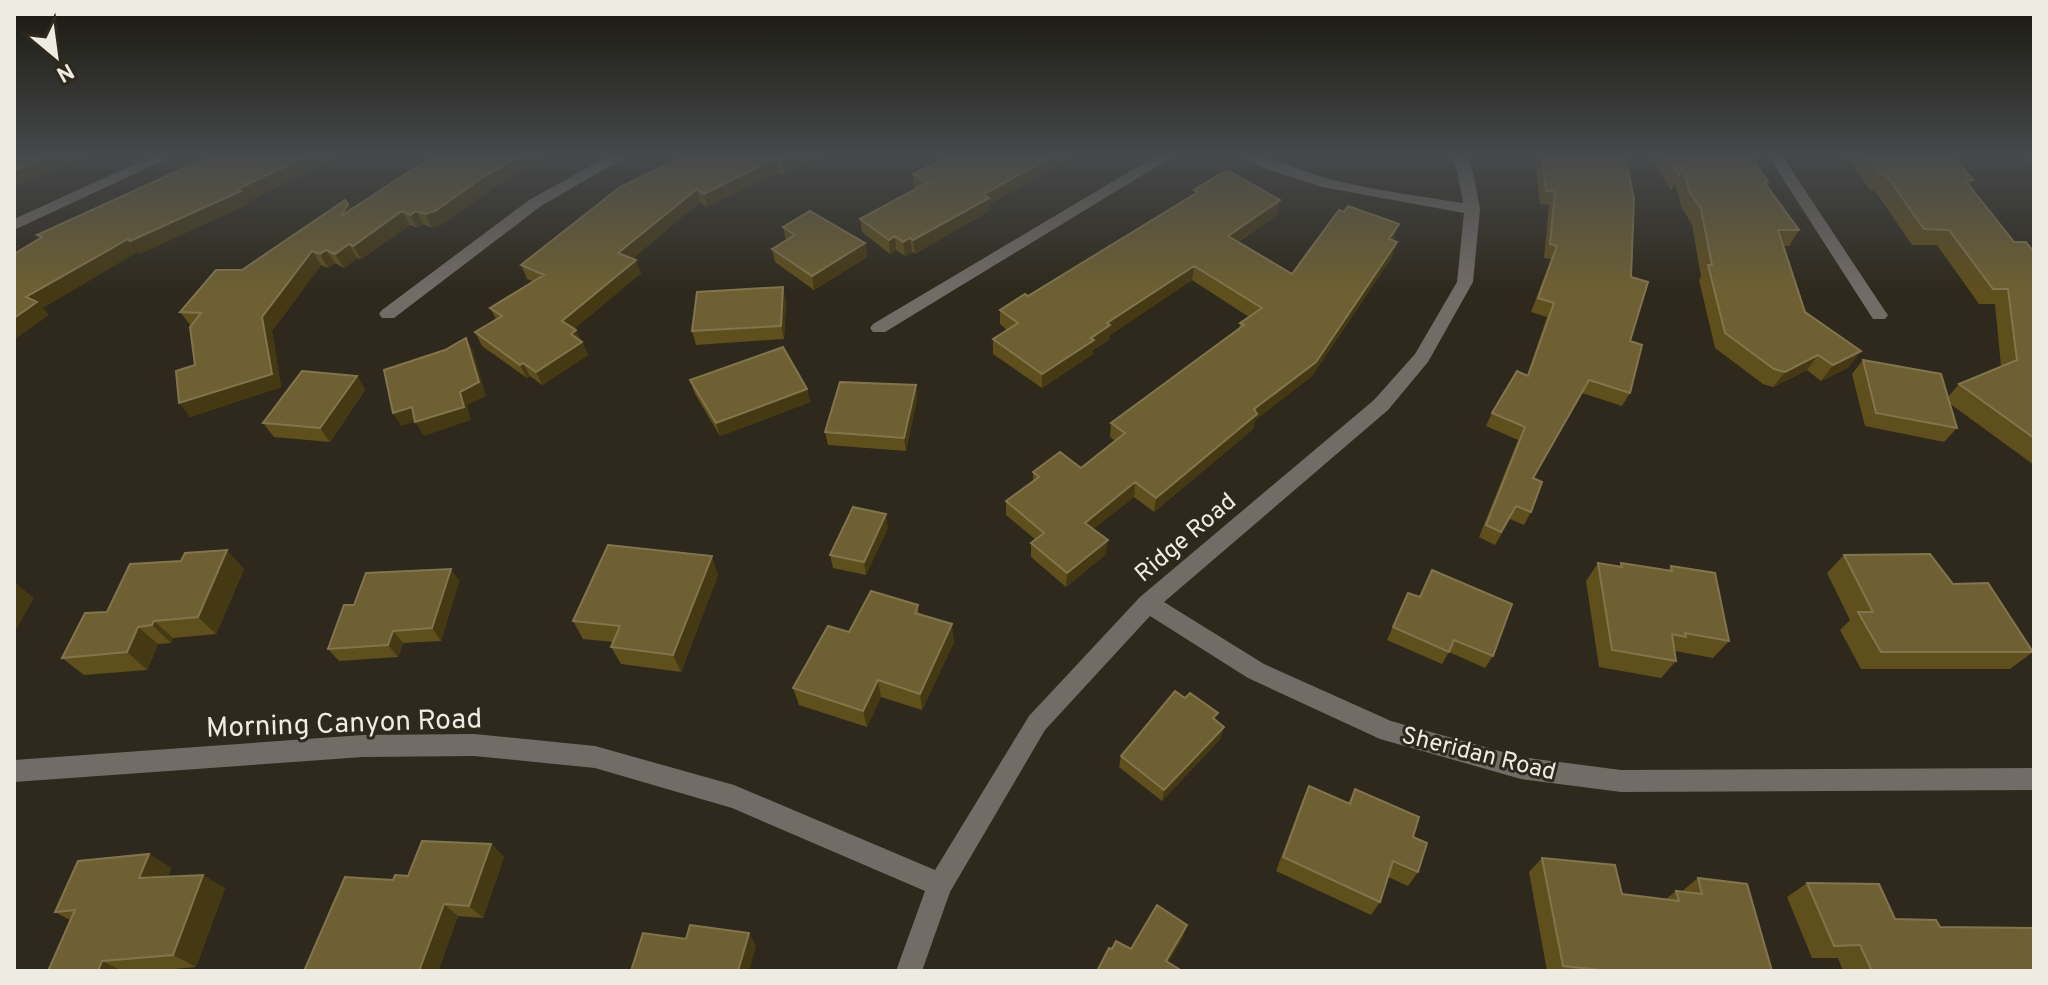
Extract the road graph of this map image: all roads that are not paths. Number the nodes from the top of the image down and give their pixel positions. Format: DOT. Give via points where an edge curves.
graph roads {
  1 [pos="69,200"];
  2 [pos="540,200"];
  3 [pos="1092,200"];
  4 [pos="1409,200"];
  5 [pos="1470,200"];
  6 [pos="1804,200"];
  7 [pos="1472,209"];
  8 [pos="14,225"];
  9 [pos="388,314"];
  10 [pos="1879,315"];
  11 [pos="879,328"];
  12 [pos="1148,603"];
  13 [pos="14,771"];
  14 [pos="2034,779"];
  15 [pos="940,885"];
  16 [pos="909,971"];
  1 -- 8 [label="street"];
  2 -- 9 [label="street"];
  3 -- 11 [label="street"];
  4 -- 7 [label="street"];
  5 -- 7 [label="street, Ridge Road"];
  6 -- 10 [label="street"];
  7 -- 12 [label="street, Ridge Road" via="1465,282 1422,358 1381,405"];
  12 -- 14 [label="street, Sheridan Road" via="1256,671 1336,708 1388,731 1521,768 1621,781"];
  12 -- 15 [label="street, Ridge Road" via="1037,723"];
  13 -- 15 [label="street, Morning Canyon Road" via="363,746 474,745 595,757 734,797"];
  15 -- 16 [label="street, Ridge Road"];
}
